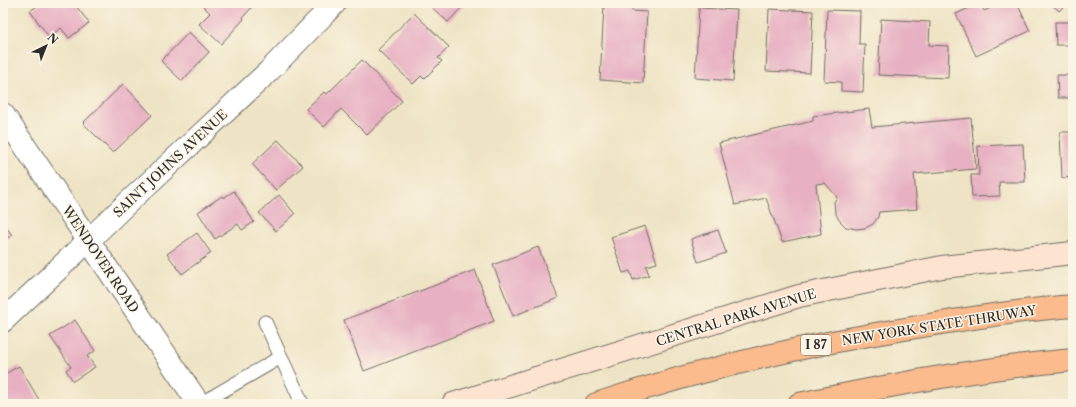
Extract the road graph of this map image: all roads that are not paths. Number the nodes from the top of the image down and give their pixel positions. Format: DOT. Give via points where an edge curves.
graph roads {
  1 [pos="335,3"];
  2 [pos="3,114"];
  3 [pos="89,240"];
  4 [pos="1073,253"];
  5 [pos="1073,306"];
  6 [pos="3,321"];
  7 [pos="265,322"];
  8 [pos="281,357"];
  9 [pos="1073,360"];
  10 [pos="302,403"];
  11 [pos="200,404"];
  12 [pos="453,404"];
  13 [pos="596,404"];
  14 [pos="799,404"];
  1 -- 3 [label="street, SAINT JOHNS AVENUE" via="268,72"];
  2 -- 3 [label="street, WENDOVER ROAD"];
  3 -- 6 [label="street, SAINT JOHNS AVENUE"];
  3 -- 11 [label="street, WENDOVER ROAD"];
  4 -- 12 [label="main road, CENTRAL PARK AVENUE" via="942,267 799,296"];
  5 -- 13 [label="highway, NEW YORK STATE THRUWAY / I 87" via="956,320 850,338 700,374"];
  7 -- 8 [label="lane"];
  8 -- 10 [label="lane"];
  8 -- 11 [label="lane"];
  9 -- 14 [label="highway" via="948,375"];
}
